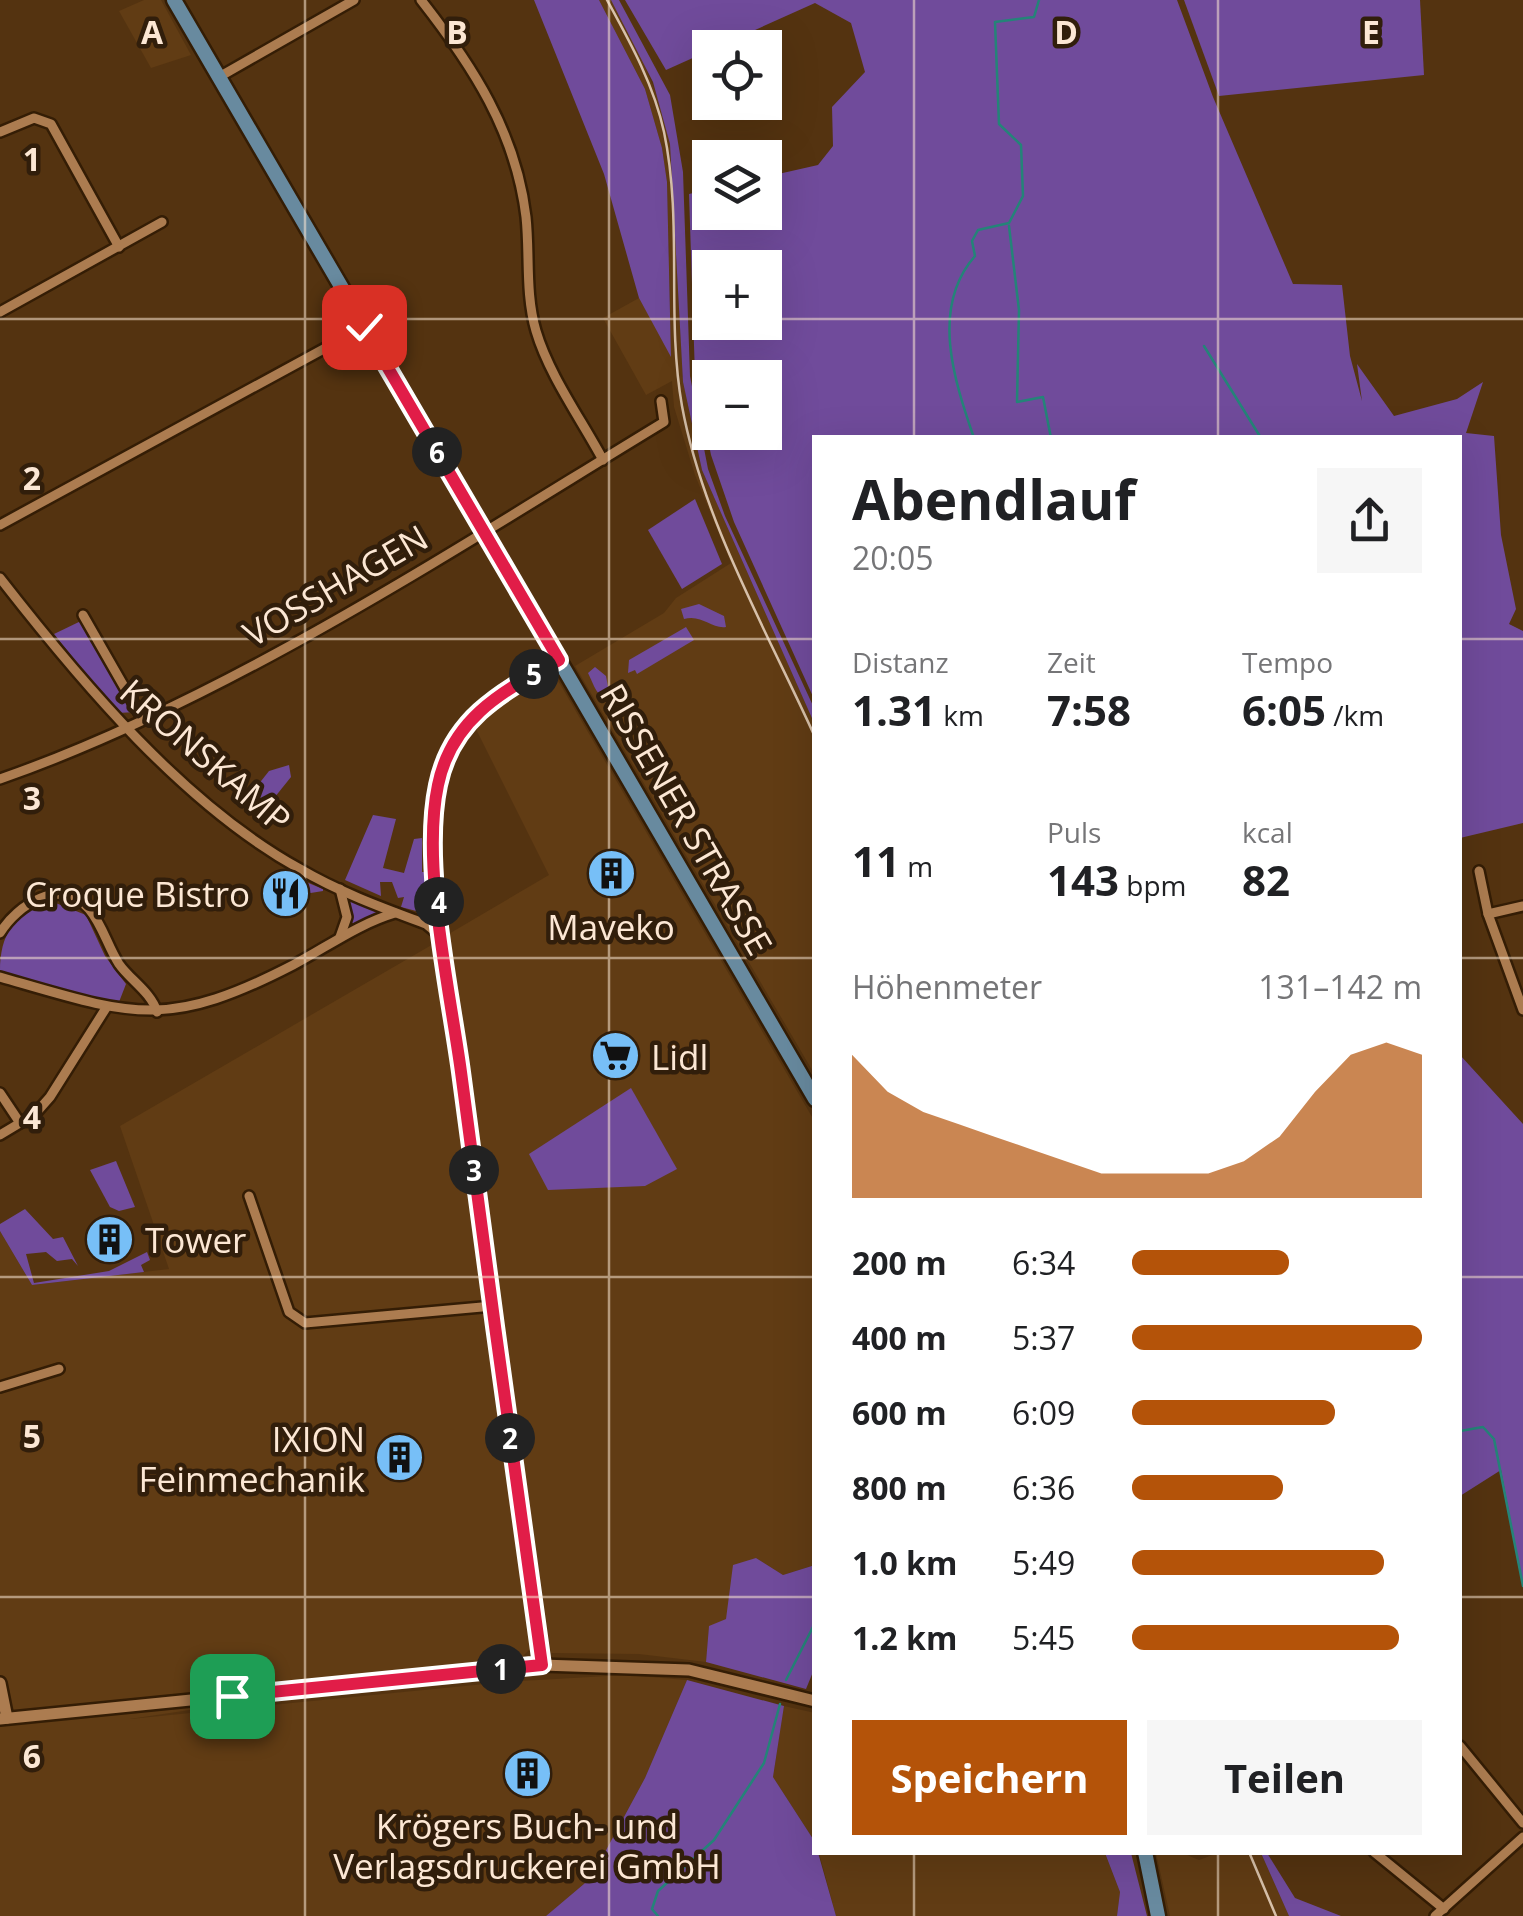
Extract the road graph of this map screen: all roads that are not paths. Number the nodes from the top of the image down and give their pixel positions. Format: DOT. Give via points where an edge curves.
graph roads {
  1 [pos="174,0"];
  2 [pos="354,0"];
  3 [pos="420,0"];
  4 [pos="219,76"];
  5 [pos="0,132"];
  6 [pos="162,222"];
  7 [pos="118,246"];
  8 [pos="0,312"];
  9 [pos="364,327"];
  10 [pos="661,402"];
  11 [pos="603,460"];
  12 [pos="0,525"];
  13 [pos="483,532"];
  14 [pos="0,578"];
  15 [pos="83,616"];
  16 [pos="559,660"];
  17 [pos="142,718"];
  18 [pos="122,727"];
  19 [pos="0,779"];
  20 [pos="1479,871"];
  21 [pos="340,889"];
  22 [pos="438,900"];
  23 [pos="1523,906"];
  24 [pos="396,913"];
  25 [pos="1488,914"];
  26 [pos="417,921"];
  27 [pos="0,932"];
  28 [pos="340,937"];
  29 [pos="443,938"];
  30 [pos="0,976"];
  31 [pos="106,1008"];
  32 [pos="1523,1010"];
  33 [pos="157,1012"];
  34 [pos="0,1093"];
  35 [pos="812,1095"];
  36 [pos="20,1122"];
  37 [pos="0,1135"];
  38 [pos="249,1196"];
  39 [pos="492,1306"];
  40 [pos="58,1370"];
  41 [pos="0,1387"];
  42 [pos="542,1665"];
  43 [pos="0,1683"];
  44 [pos="812,1700"];
  45 [pos="4,1718"];
  46 [pos="1462,1748"];
  47 [pos="1523,1823"];
  48 [pos="1523,1838"];
  49 [pos="1145,1855"];
  50 [pos="1378,1855"];
  51 [pos="1444,1909"];
  52 [pos="1158,1916"];
  53 [pos="1435,1916"];
  1 -- 4 [label="main road, RISSENER STRASSE"];
  2 -- 4 [label="street"];
  3 -- 11 [label="street" via="478,79 503,127 526,213 538,335"];
  4 -- 9 [label="main road, RISSENER STRASSE"];
  5 -- 7 [label="street" via="34,118 51,124"];
  6 -- 7 [label="street"];
  7 -- 8 [label="street"];
  9 -- 12 [label="street"];
  9 -- 13 [label="main road, RISSENER STRASSE"];
  10 -- 11 [label="street, VOSSHAGEN" via="664,422"];
  11 -- 13 [label="street, VOSSHAGEN"];
  13 -- 16 [label="main road, RISSENER STRASSE"];
  13 -- 17 [label="street, VOSSHAGEN" via="264,658"];
  14 -- 18 [label="street, KRONSKAMP"];
  15 -- 17 [label="street, KRONSKAMP"];
  16 -- 22 [label="street" via="489,700 458,735 438,786"];
  16 -- 35 [label="main road, RISSENER STRASSE"];
  17 -- 18 [label="street, VOSSHAGEN"];
  18 -- 19 [label="street, VOSSHAGEN"];
  18 -- 21 [label="street, KRONSKAMP" via="249,836"];
  20 -- 25 [label="street"];
  21 -- 24 [label="street, KRONSKAMP"];
  21 -- 28 [label="street" via="346,917"];
  22 -- 26 [label="street"];
  22 -- 29 [label="street"];
  23 -- 25 [label="street"];
  24 -- 26 [label="street, KRONSKAMP"];
  24 -- 28 [label="street"];
  25 -- 32 [label="street"];
  26 -- 29 [label="street, KRONSKAMP"];
  27 -- 33 [label="street" via="12,914 37,898 79,900"];
  28 -- 33 [label="street" via="227,998"];
  29 -- 39 [label="street"];
  30 -- 31 [label="street"];
  31 -- 33 [label="street"];
  31 -- 36 [label="street" via="50,1097"];
  34 -- 36 [label="street"];
  36 -- 37 [label="street"];
  38 -- 39 [label="street" via="288,1312 305,1323"];
  39 -- 42 [label="street"];
  40 -- 41 [label="street"];
  42 -- 44 [label="street" via="688,1670"];
  42 -- 45 [label="street"];
  43 -- 45 [label="street"];
  46 -- 47 [label="street"];
  48 -- 51 [label="street"];
  49 -- 52 [label="main road"];
  50 -- 51 [label="street"];
  51 -- 53 [label="street"];
}
